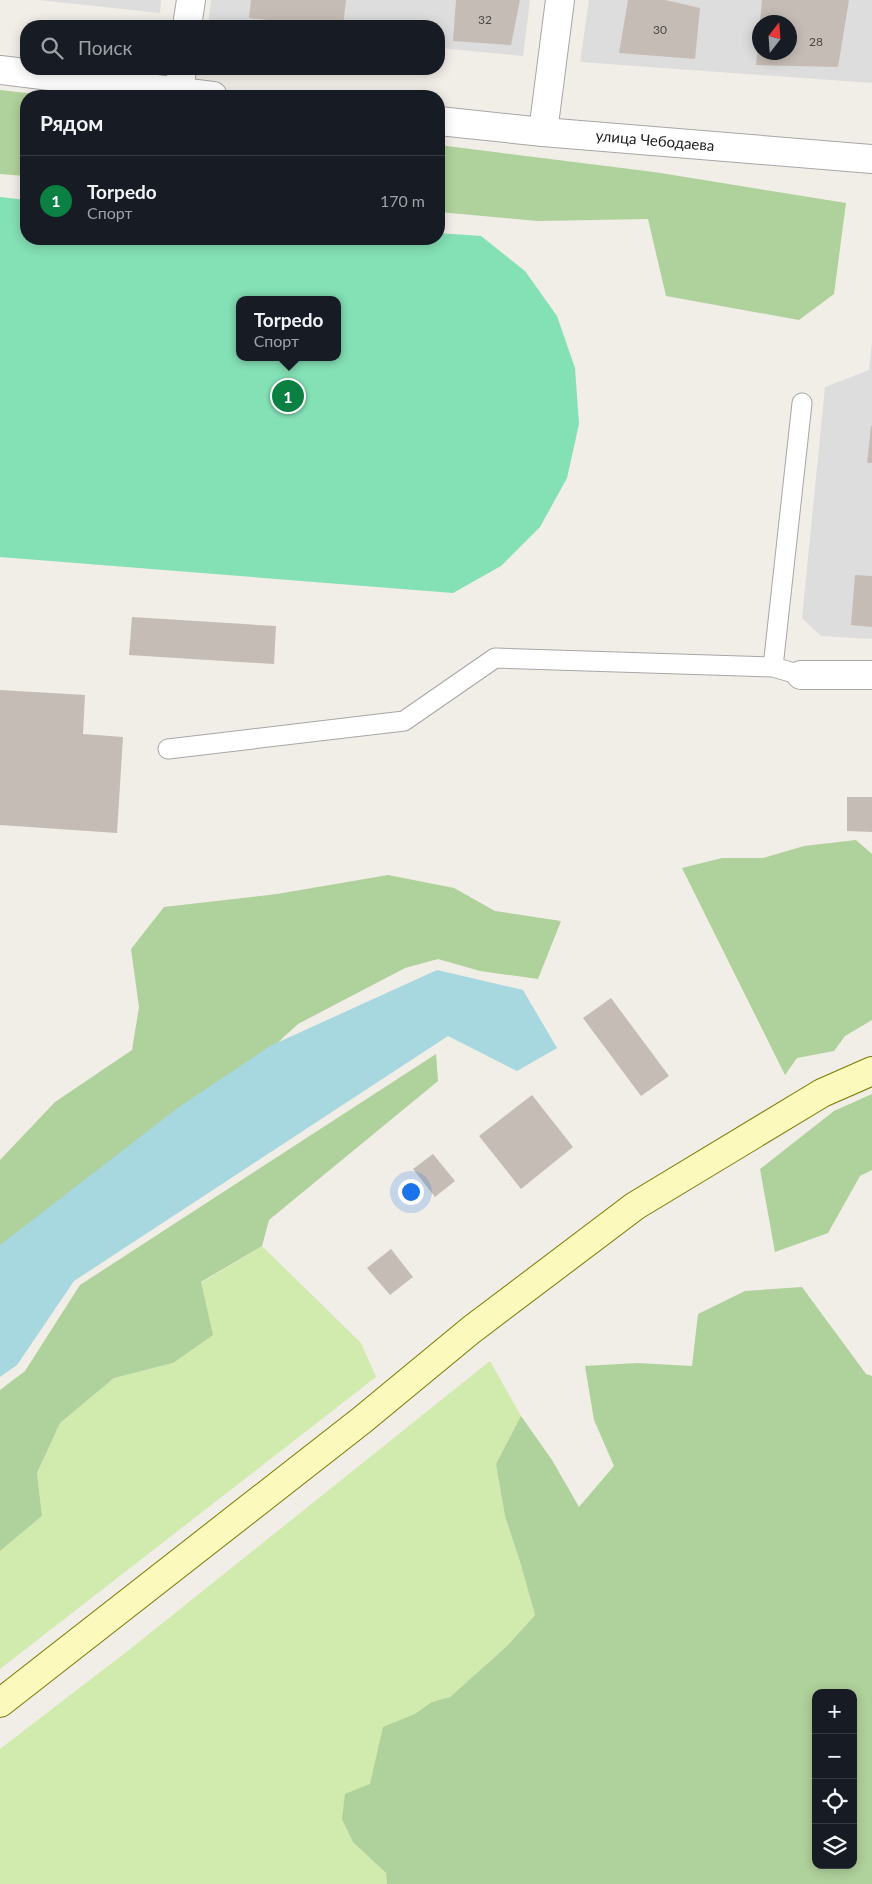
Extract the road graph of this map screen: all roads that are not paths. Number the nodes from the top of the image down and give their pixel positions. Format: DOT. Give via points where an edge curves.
graph roads {
  1 [pos="191,0"];
  2 [pos="560,0"];
  3 [pos="189,20"];
  4 [pos="0,70"];
  5 [pos="20,71"];
  6 [pos="82,75"];
  7 [pos="180,81"];
  8 [pos="200,90"];
  9 [pos="445,122"];
  10 [pos="543,132"];
  11 [pos="872,159"];
  12 [pos="802,403"];
  13 [pos="773,666"];
  14 [pos="801,675"];
  15 [pos="872,675"];
  16 [pos="168,748"];
  17 [pos="872,1071"];
  18 [pos="0,1702"];
  1 -- 3 [label="street"];
  2 -- 10 [label="street"];
  4 -- 5 [label="street"];
  6 -- 7 [label="street"];
  7 -- 8 [label="street"];
  9 -- 10 [label="street, улица Чебодаева"];
  10 -- 11 [label="street, улица Чебодаева"];
  12 -- 13 [label="lane"];
  13 -- 14 [label="lane"];
  13 -- 16 [label="lane" via="495,658 404,721"];
  14 -- 15 [label="street"];
  17 -- 18 [label="main road" via="822,1093 635,1206 471,1330 362,1420"];
}
